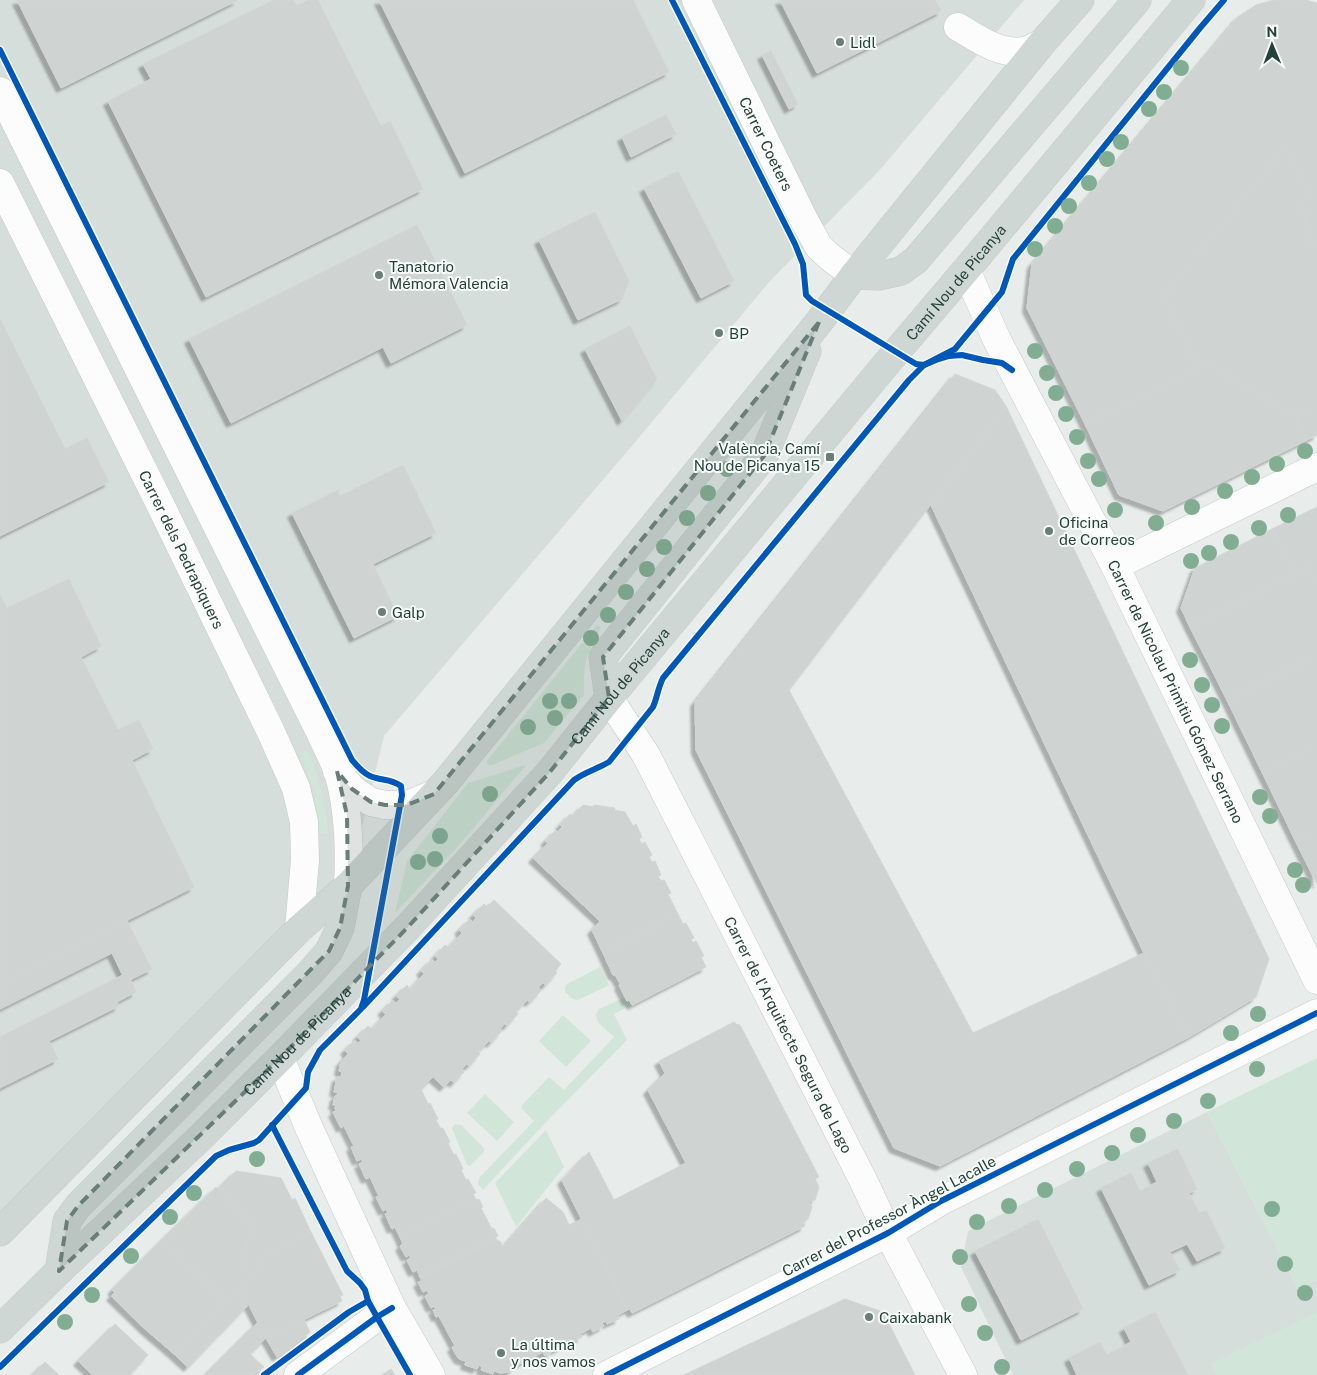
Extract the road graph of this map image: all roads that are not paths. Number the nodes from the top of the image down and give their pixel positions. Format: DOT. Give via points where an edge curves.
graph roads {
  1 [pos="696,0"];
  2 [pos="1080,0"];
  3 [pos="1137,0"];
  4 [pos="1191,0"];
  5 [pos="958,27"];
  6 [pos="1042,44"];
  7 [pos="0,90"];
  8 [pos="0,183"];
  9 [pos="966,270"];
  10 [pos="854,275"];
  11 [pos="819,322"];
  12 [pos="1317,467"];
  13 [pos="1115,566"];
  14 [pos="609,698"];
  15 [pos="338,771"];
  16 [pos="434,794"];
  17 [pos="348,886"];
  18 [pos="299,929"];
  19 [pos="1317,980"];
  20 [pos="1317,1013"];
  21 [pos="280,1058"];
  22 [pos="0,1232"];
  23 [pos="888,1233"];
  24 [pos="59,1271"];
  25 [pos="392,1308"];
  26 [pos="0,1329"];
  27 [pos="298,1375"];
  28 [pos="431,1375"];
  29 [pos="607,1375"];
  30 [pos="963,1375"];
  1 -- 10 [label="street, Carrer Coeters" via="804,220 820,247"];
  2 -- 6 [label="main road"];
  3 -- 10 [label="main road" via="916,260 894,273"];
  4 -- 9 [label="main road, Camí Nou de Picanya"];
  5 -- 6 [label="street" via="998,48 1014,52"];
  6 -- 10 [label="main road"];
  7 -- 15 [label="street"];
  8 -- 18 [label="street, Carrer dels Pedrapiquers" via="160,504 296,788 304,822 305,860"];
  9 -- 13 [label="street, Carrer de Nicolau Primitiu Gómez Serrano" via="997,340"];
  9 -- 14 [label="main road, Camí Nou de Picanya"];
  10 -- 11 [label="main road"];
  11 -- 14 [label="main road" via="764,456 603,657"];
  11 -- 16 [label="main road" via="468,757"];
  12 -- 13 [label="street"];
  13 -- 19 [label="street, Carrer de Nicolau Primitiu Gómez Serrano"];
  14 -- 21 [label="main road, Camí Nou de Picanya" via="549,773 407,928"];
  14 -- 23 [label="street, Carrer de l'Arquitecte Segura de Lago" via="646,755"];
  15 -- 16 [label="street" via="352,788 371,802 408,805"];
  15 -- 17 [label="street" via="347,815"];
  16 -- 17 [label="main road"];
  17 -- 18 [label="main road"];
  17 -- 24 [label="main road" via="340,928 328,951 310,973 78,1206 67,1221"];
  18 -- 22 [label="main road"];
  20 -- 23 [label="street, Carrer del Professor Àngel Lacalle" via="941,1201"];
  21 -- 24 [label="main road, Camí Nou de Picanya"];
  21 -- 25 [label="street"];
  23 -- 29 [label="street, Carrer del Professor Àngel Lacalle"];
  23 -- 30 [label="street, Carrer de l'Arquitecte Segura de Lago"];
  24 -- 26 [label="main road, Camí Nou de Picanya"];
  25 -- 27 [label="street"];
  25 -- 28 [label="street"];
}
